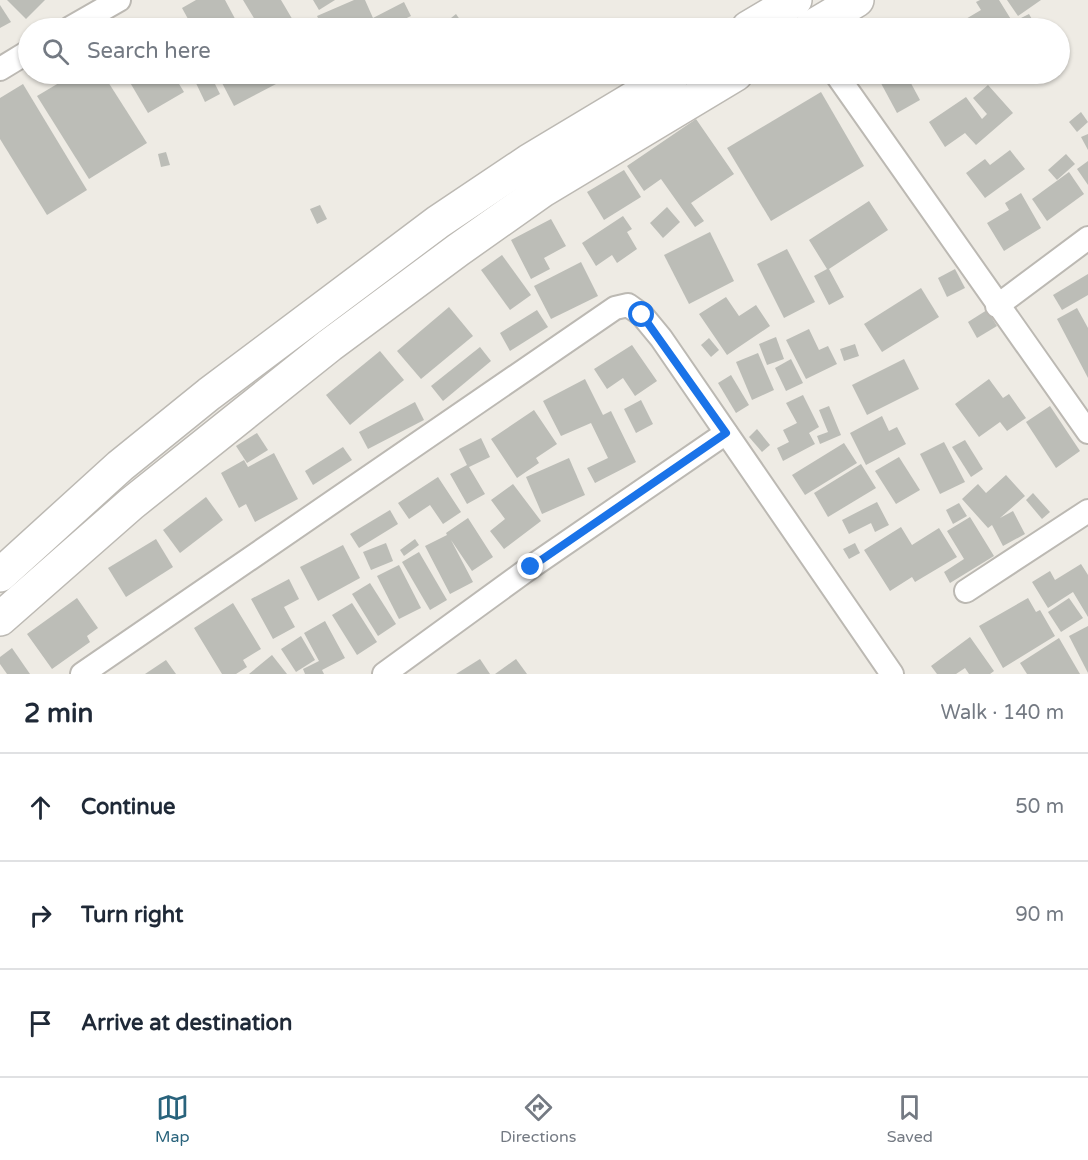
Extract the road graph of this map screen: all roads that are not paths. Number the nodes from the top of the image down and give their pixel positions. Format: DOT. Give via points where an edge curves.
graph roads {
  1 [pos="119,0"];
  2 [pos="857,0"];
  3 [pos="796,11"];
  4 [pos="88,18"];
  5 [pos="776,18"];
  6 [pos="827,18"];
  7 [pos="18,58"];
  8 [pos="0,69"];
  9 [pos="658,84"];
  10 [pos="719,84"];
  11 [pos="843,84"];
  12 [pos="1088,238"];
  13 [pos="997,306"];
  14 [pos="1088,432"];
  15 [pos="726,433"];
  16 [pos="1088,511"];
  17 [pos="0,575"];
  18 [pos="966,591"];
  19 [pos="0,619"];
  20 [pos="82,674"];
  21 [pos="384,674"];
  22 [pos="892,674"];
  1 -- 4 [label="street"];
  2 -- 6 [label="main road"];
  3 -- 5 [label="main road"];
  7 -- 8 [label="street"];
  9 -- 17 [label="main road" via="438,222 209,394 120,466"];
  10 -- 19 [label="main road" via="543,189 330,345 131,504"];
  11 -- 13 [label="street"];
  12 -- 13 [label="street"];
  13 -- 14 [label="street"];
  15 -- 20 [label="street" via="642,315 628,305 615,308"];
  15 -- 21 [label="street"];
  15 -- 22 [label="street"];
  16 -- 18 [label="street"];
}
